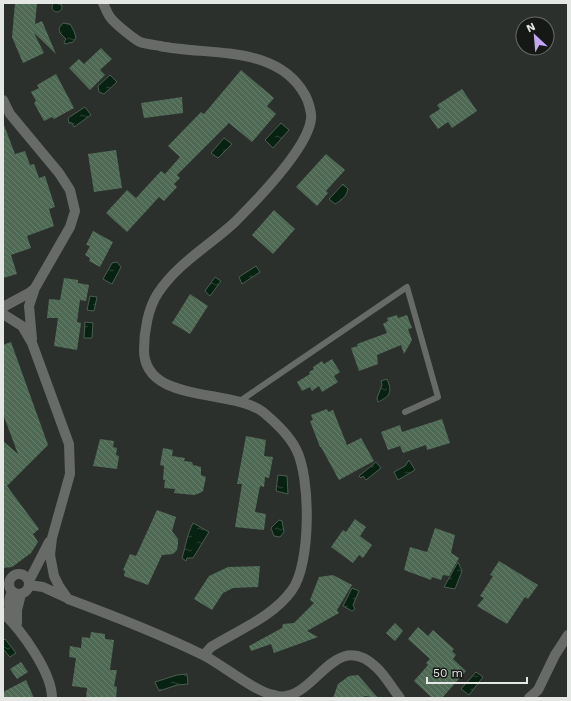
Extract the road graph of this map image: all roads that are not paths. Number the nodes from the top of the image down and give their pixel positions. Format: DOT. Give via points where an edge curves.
graph roads {
  1 [pos="103,3"];
  2 [pos="3,100"];
  3 [pos="35,288"];
  4 [pos="3,307"];
  5 [pos="3,314"];
  6 [pos="32,343"];
  7 [pos="240,401"];
  8 [pos="406,412"];
  9 [pos="52,538"];
  10 [pos="29,583"];
  11 [pos="11,591"];
  12 [pos="68,599"];
  13 [pos="3,613"];
  14 [pos="19,628"];
  15 [pos="568,636"];
  16 [pos="204,656"];
  17 [pos="52,698"];
  18 [pos="400,698"];
  19 [pos="530,698"];
  1 -- 7 [label="street" via="110,18 139,42 177,50 218,52 254,58 276,66 293,78 306,96 312,118 288,165 234,222 189,258 157,294 147,322 144,352 147,367 161,382 174,388"];
  2 -- 3 [label="street" via="10,114 59,173 70,190 75,211 70,227"];
  3 -- 4 [label="street"];
  3 -- 6 [label="street" via="29,306"];
  5 -- 6 [label="street" via="22,326"];
  6 -- 9 [label="street" via="69,444 70,474"];
  7 -- 8 [label="lane" via="408,287 438,397"];
  7 -- 16 [label="street" via="261,410 280,428 296,449 305,475 307,520 303,563 293,589 273,610 211,647"];
  9 -- 10 [label="street"];
  9 -- 12 [label="street" via="50,555 54,576"];
  10 -- 11 [label="street" via="27,591"];
  10 -- 11 [label="street" via="23,574 13,575 9,580"];
  10 -- 12 [label="street"];
  11 -- 14 [label="street" via="9,610"];
  12 -- 16 [label="street"];
  13 -- 14 [label="street"];
  14 -- 17 [label="street" via="38,658"];
  15 -- 19 [label="street" via="554,655 538,690"];
  16 -- 18 [label="street" via="258,689 271,695 286,696 298,691 340,657 353,655 365,658 376,667"];
}
